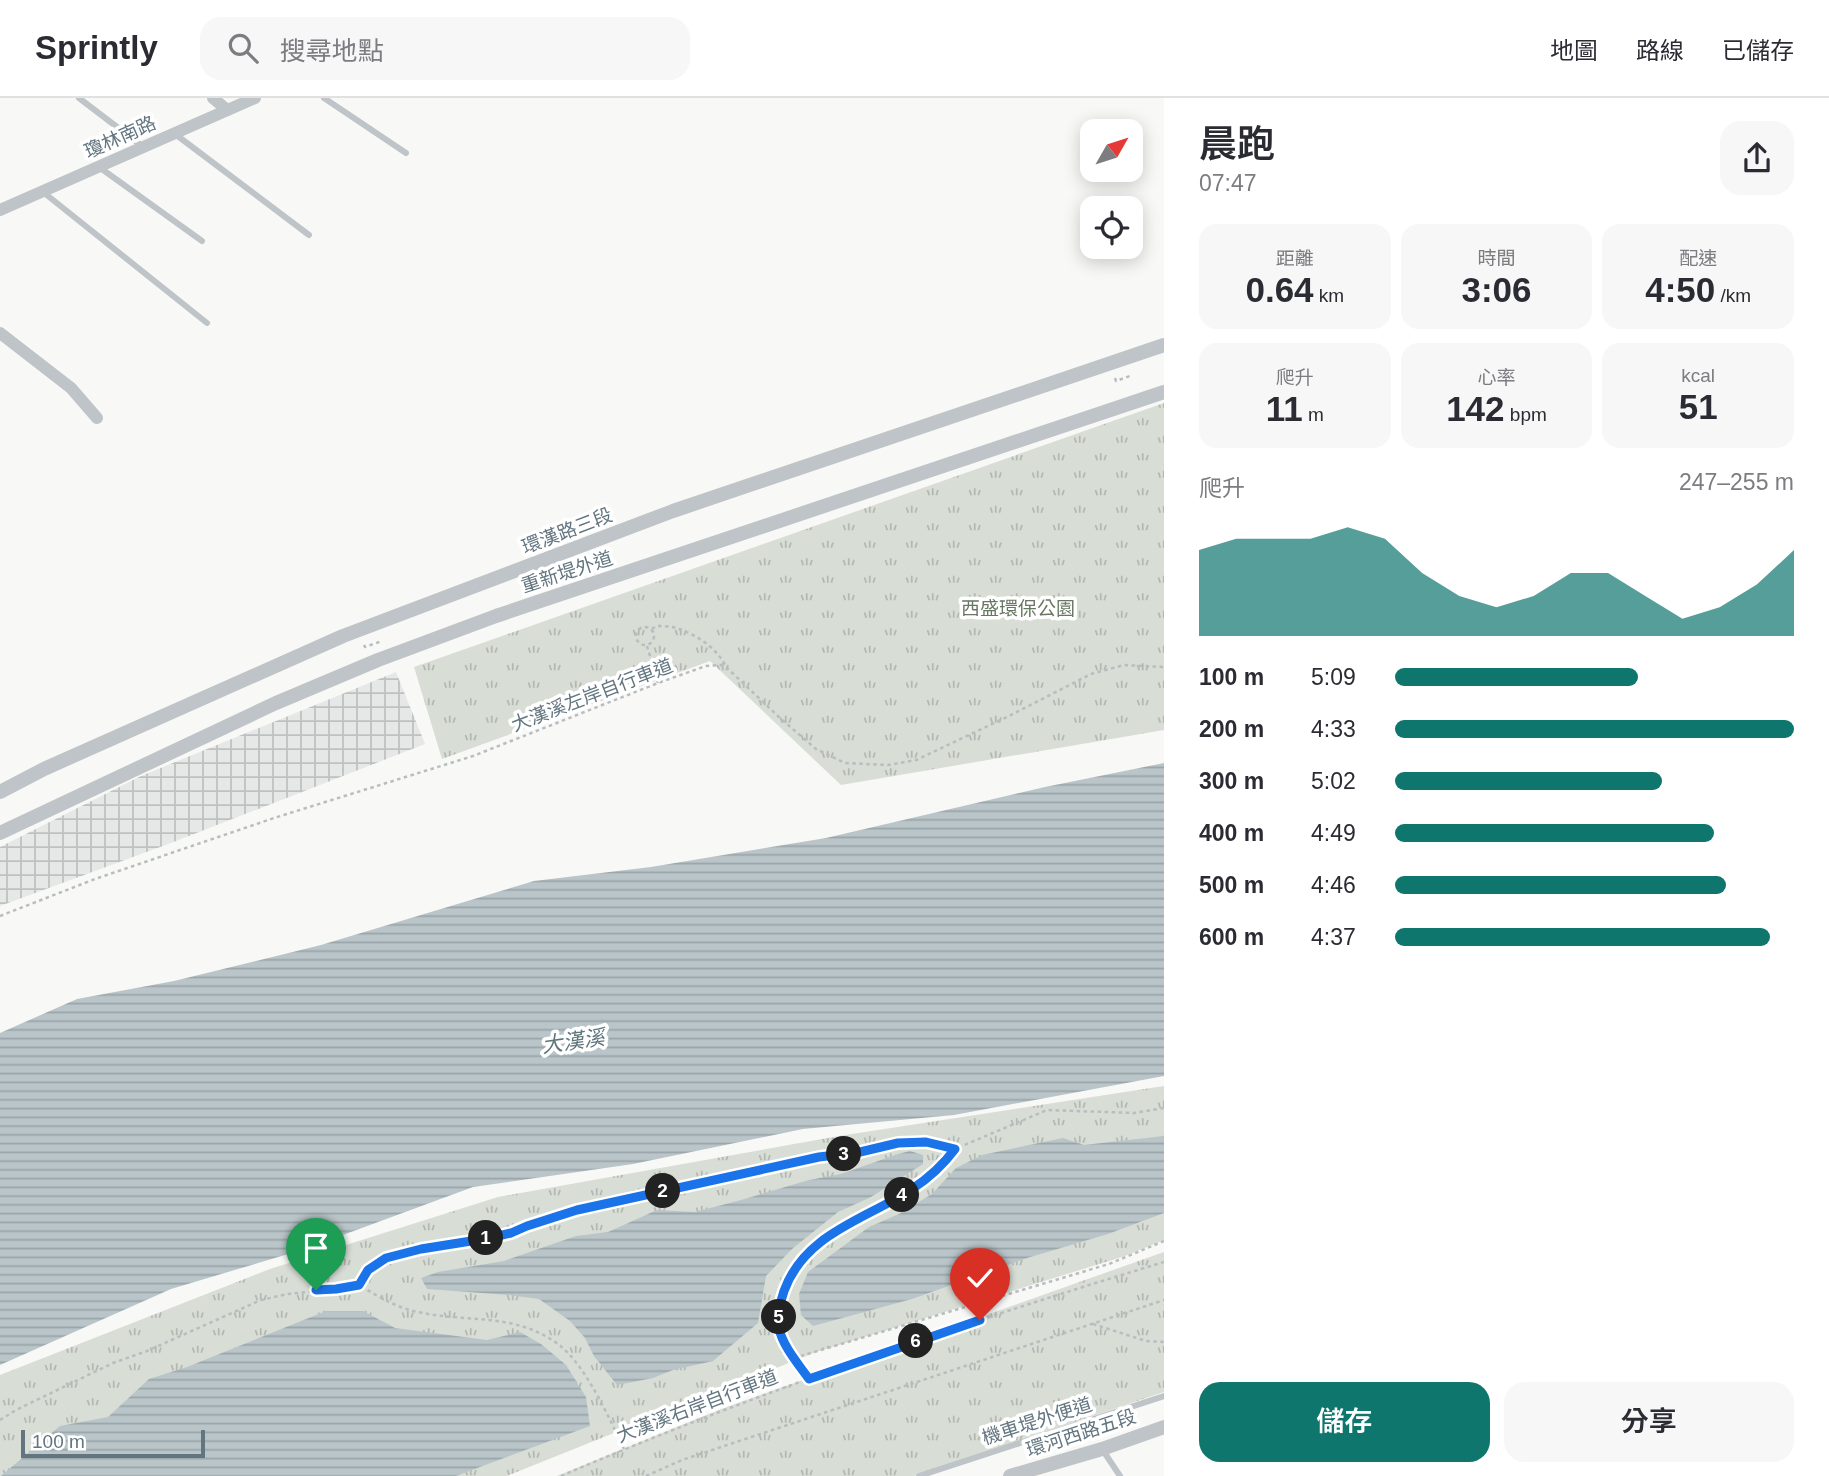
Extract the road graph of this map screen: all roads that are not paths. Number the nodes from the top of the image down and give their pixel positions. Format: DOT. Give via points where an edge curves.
graph roads {
  1 [pos="79,98"];
  2 [pos="213,98"];
  3 [pos="255,98"];
  4 [pos="324,98"];
  5 [pos="227,110"];
  6 [pos="175,134"];
  7 [pos="144,147"];
  8 [pos="405,153"];
  9 [pos="99,167"];
  10 [pos="44,192"];
  11 [pos="0,210"];
  12 [pos="309,235"];
  13 [pos="202,241"];
  14 [pos="207,323"];
  15 [pos="0,333"];
  16 [pos="1164,345"];
  17 [pos="1164,393"];
  18 [pos="97,418"];
  19 [pos="0,792"];
  20 [pos="0,833"];
  21 [pos="1164,1396"];
  22 [pos="1164,1427"];
  23 [pos="1102,1449"];
  24 [pos="919,1476"];
  25 [pos="1010,1476"];
  26 [pos="1120,1476"];
  1 -- 7 [label="lane"];
  2 -- 5 [label="street"];
  3 -- 5 [label="street, 瓊林南路"];
  4 -- 8 [label="lane"];
  5 -- 6 [label="street, 瓊林南路"];
  6 -- 7 [label="street, 瓊林南路"];
  6 -- 12 [label="lane"];
  7 -- 9 [label="street, 瓊林南路"];
  9 -- 10 [label="street, 瓊林南路"];
  9 -- 13 [label="lane"];
  10 -- 11 [label="street, 瓊林南路"];
  10 -- 14 [label="lane"];
  15 -- 18 [label="street" via="71,388"];
  16 -- 19 [label="street, 環漢路三段" via="673,512 343,636"];
  17 -- 20 [label="street, 重新堤外道" via="496,616 378,660"];
  21 -- 24 [label="lane, 機車堤外便道"];
  22 -- 23 [label="street, 環河西路五段"];
  23 -- 25 [label="street, 環河西路五段"];
  23 -- 26 [label="lane"];
}
